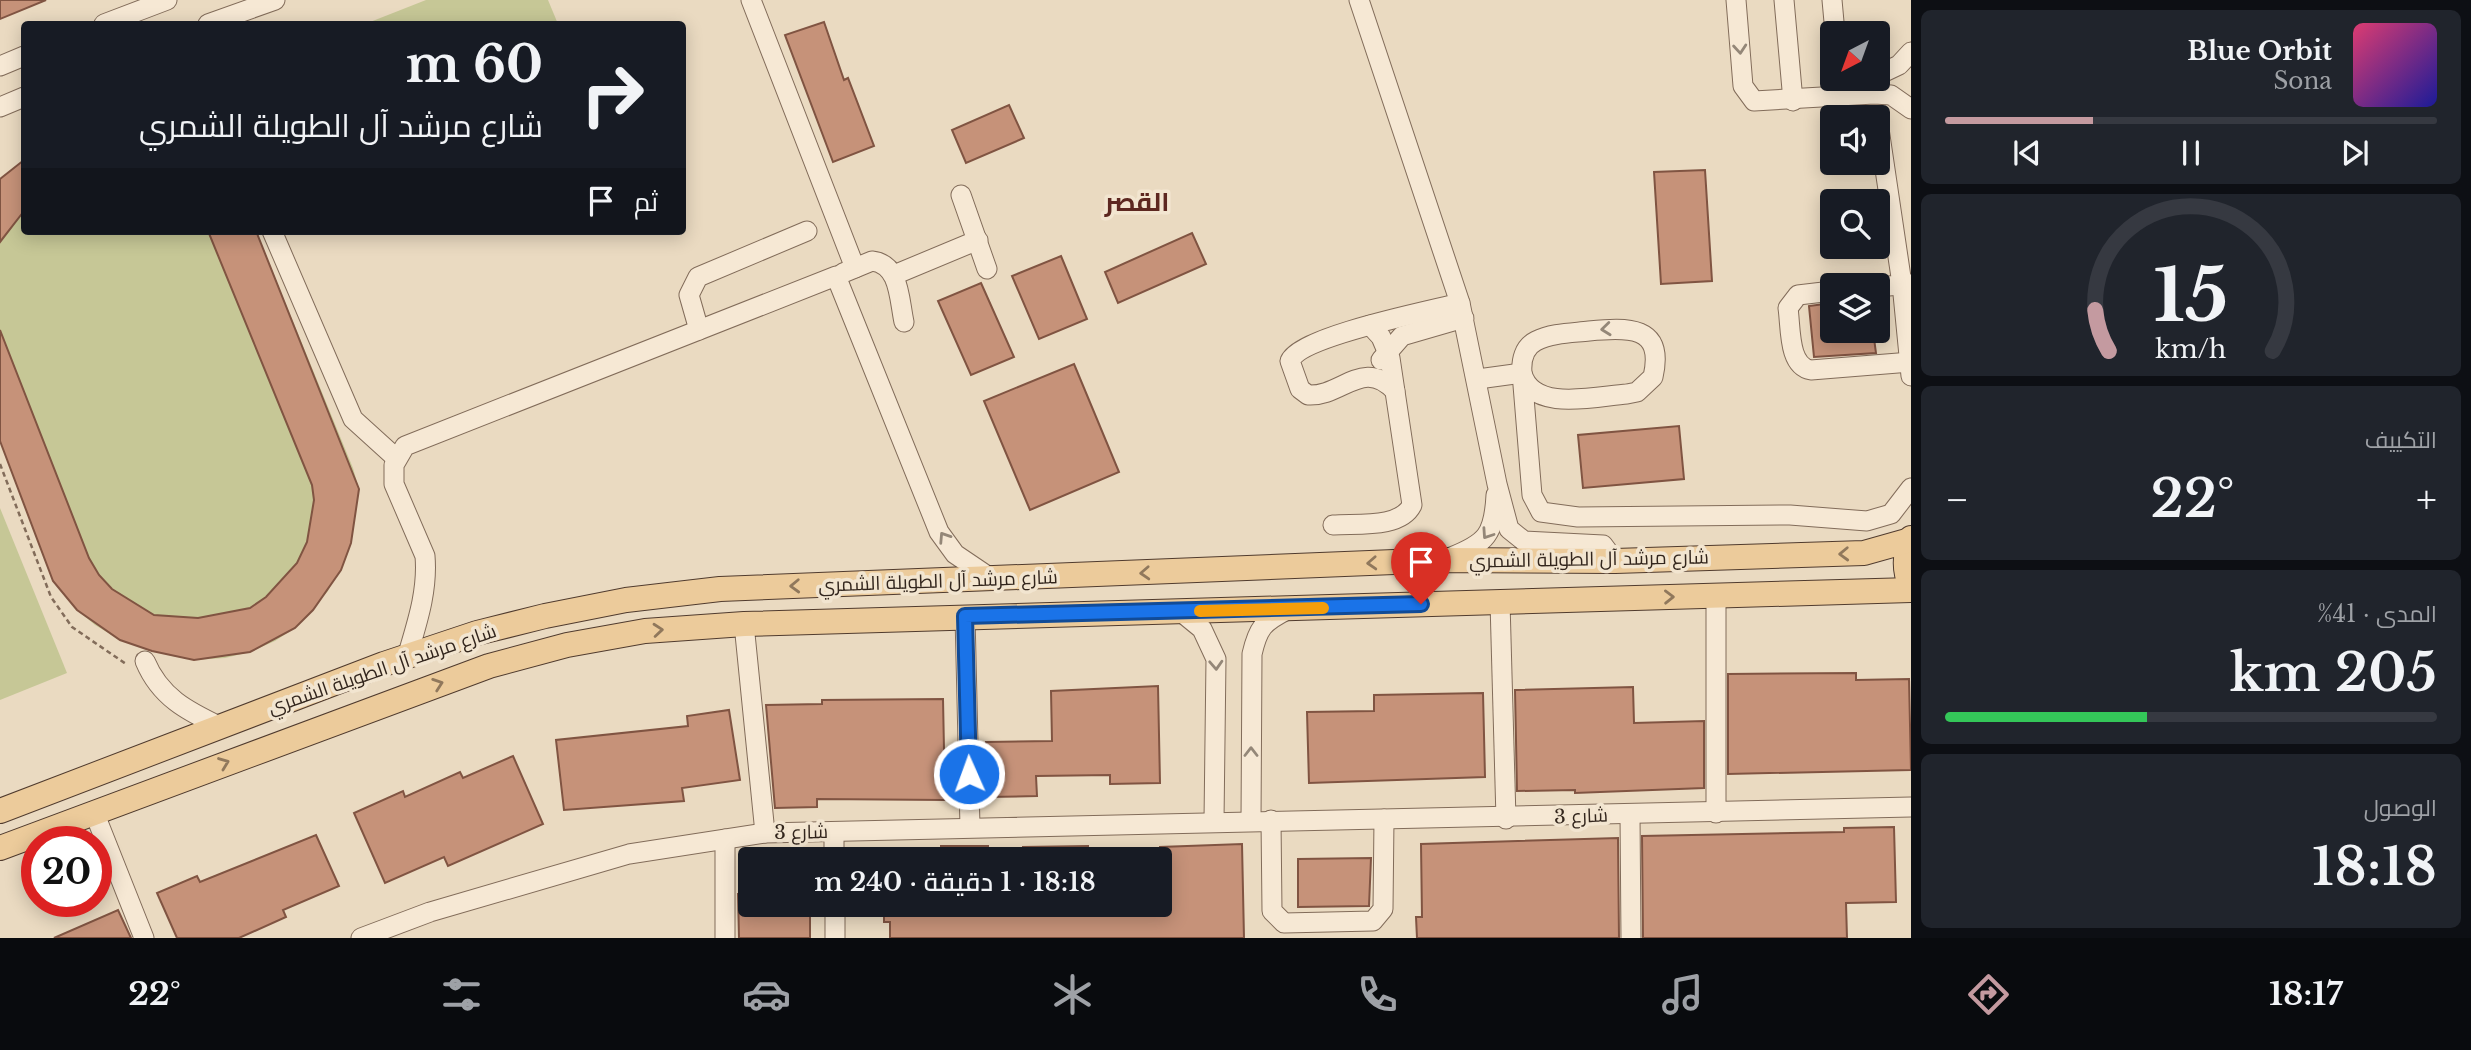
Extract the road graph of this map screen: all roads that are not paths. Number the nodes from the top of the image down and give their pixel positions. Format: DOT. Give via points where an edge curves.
graph roads {
  1 [pos="167,0"];
  2 [pos="275,0"];
  3 [pos="751,0"];
  4 [pos="1359,0"];
  5 [pos="1736,0"];
  6 [pos="1784,0"];
  7 [pos="1832,0"];
  8 [pos="144,4"];
  9 [pos="110,21"];
  10 [pos="216,21"];
  11 [pos="1834,21"];
  12 [pos="1911,52"];
  13 [pos="21,57"];
  14 [pos="0,66"];
  15 [pos="1890,69"];
  16 [pos="1830,91"];
  17 [pos="1858,91"];
  18 [pos="1874,94"];
  19 [pos="21,98"];
  20 [pos="1793,101"];
  21 [pos="1875,105"];
  22 [pos="0,107"];
  23 [pos="1911,109"];
  24 [pos="1887,175"];
  25 [pos="961,195"];
  26 [pos="807,231"];
  27 [pos="274,235"];
  28 [pos="978,240"];
  29 [pos="855,268"];
  30 [pos="987,269"];
  31 [pos="894,275"];
  32 [pos="836,276"];
  33 [pos="1906,284"];
  34 [pos="1820,292"];
  35 [pos="1462,311"];
  36 [pos="904,322"];
  37 [pos="1370,325"];
  38 [pos="699,330"];
  39 [pos="1387,351"];
  40 [pos="1911,367"];
  41 [pos="1522,373"];
  42 [pos="1359,378"];
  43 [pos="1478,379"];
  44 [pos="1395,391"];
  45 [pos="396,458"];
  46 [pos="1497,484"];
  47 [pos="1911,488"];
  48 [pos="1333,525"];
  49 [pos="1911,539"];
  50 [pos="1444,560"];
  51 [pos="1626,561"];
  52 [pos="995,580"];
  53 [pos="1911,589"];
  54 [pos="1717,596"];
  55 [pos="1500,602"];
  56 [pos="1289,609"];
  57 [pos="1180,611"];
  58 [pos="965,616"];
  59 [pos="905,617"];
  60 [pos="744,624"];
  61 [pos="407,657"];
  62 [pos="147,667"];
  63 [pos="227,725"];
  64 [pos="134,760"];
  65 [pos="191,776"];
  66 [pos="1911,807"];
  67 [pos="0,811"];
  68 [pos="94,812"];
  69 [pos="1716,813"];
  70 [pos="1630,815"];
  71 [pos="1506,818"];
  72 [pos="1384,819"];
  73 [pos="1271,820"];
  74 [pos="1214,821"];
  75 [pos="1251,821"];
  76 [pos="970,827"];
  77 [pos="834,832"];
  78 [pos="765,833"];
  79 [pos="725,839"];
  80 [pos="834,847"];
  81 [pos="0,848"];
  82 [pos="835,917"];
  83 [pos="144,938"];
  84 [pos="361,938"];
  85 [pos="725,938"];
  86 [pos="835,938"];
  87 [pos="1631,938"];
  1 -- 8 [label="street"];
  2 -- 10 [label="street"];
  3 -- 29 [label="street"];
  4 -- 35 [label="street"];
  5 -- 20 [label="street, one-way" via="1745,92 1759,103"];
  6 -- 20 [label="street"];
  7 -- 11 [label="street"];
  8 -- 9 [label="street"];
  12 -- 15 [label="street"];
  13 -- 14 [label="street"];
  16 -- 20 [label="street"];
  17 -- 18 [label="street"];
  18 -- 21 [label="street"];
  18 -- 23 [label="street" via="1891,95"];
  19 -- 22 [label="street"];
  24 -- 33 [label="street"];
  25 -- 28 [label="street"];
  26 -- 38 [label="street" via="698,277 689,295"];
  27 -- 45 [label="street" via="353,419"];
  28 -- 30 [label="street"];
  28 -- 31 [label="street"];
  29 -- 31 [label="street" via="882,262"];
  29 -- 32 [label="street"];
  31 -- 36 [label="street"];
  32 -- 38 [label="street"];
  52 -- 32 [label="street, one-way" via="955,554 939,532"];
  33 -- 40 [label="street"];
  34 -- 40 [label="street" via="1798,295 1788,308 1796,360 1802,368"];
  35 -- 37 [label="street"];
  35 -- 39 [label="street" via="1408,333"];
  35 -- 43 [label="street"];
  37 -- 39 [label="street"];
  37 -- 42 [label="street" via="1303,349 1290,361 1300,390 1308,395"];
  38 -- 45 [label="street" via="405,446"];
  39 -- 42 [label="street"];
  39 -- 44 [label="street"];
  41 -- 41 [label="street, one-way" via="1530,389 1551,397 1627,394 1637,392 1653,377 1655,351 1648,338 1620,328 1559,334 1528,348"];
  41 -- 43 [label="street"];
  41 -- 47 [label="street" via="1532,495 1541,512 1578,517 1790,515 1867,521 1891,514"];
  42 -- 44 [label="street" via="1376,377"];
  43 -- 46 [label="street"];
  44 -- 48 [label="street" via="1412,505 1406,515 1395,520"];
  45 -- 61 [label="street" via="394,484 426,568"];
  46 -- 50 [label="street, one-way" via="1495,521 1485,538 1476,548"];
  46 -- 51 [label="street" via="1509,529 1517,537 1603,545"];
  49 -- 51 [label="main road, شارع مرشد آل الطويلة الشمري, one-way" via="1864,553"];
  49 -- 53 [label="main road" via="1905,570"];
  50 -- 51 [label="main road, شارع مرشد آل الطويلة الشمري"];
  50 -- 52 [label="main road, شارع مرشد آل الطويلة الشمري, one-way"];
  51 -- 55 [label="main road" via="1645,572 1636,583 1544,587"];
  52 -- 59 [label="main road" via="967,588 915,589 904,604"];
  52 -- 61 [label="main road, شارع مرشد آل الطويلة الشمري, one-way" via="720,589 626,600 511,624"];
  53 -- 54 [label="main road, شارع مرشد آل الطويلة الشمري"];
  55 -- 54 [label="main road, شارع مرشد آل الطويلة الشمري, one-way"];
  54 -- 69 [label="street"];
  55 -- 56 [label="main road, شارع مرشد آل الطويلة الشمري"];
  55 -- 71 [label="street"];
  56 -- 57 [label="main road, شارع مرشد آل الطويلة الشمري"];
  75 -- 56 [label="street, one-way" via="1252,654 1266,621"];
  57 -- 58 [label="main road, شارع مرشد آل الطويلة الشمري"];
  57 -- 74 [label="street, one-way" via="1202,629 1216,659"];
  58 -- 59 [label="main road, شارع مرشد آل الطويلة الشمري"];
  58 -- 76 [label="street"];
  59 -- 60 [label="main road, شارع مرشد آل الطويلة الشمري"];
  65 -- 60 [label="main road, شارع مرشد آل الطويلة الشمري, one-way" via="489,666 645,631"];
  60 -- 78 [label="street"];
  61 -- 63 [label="main road, شارع مرشد آل الطويلة الشمري"];
  62 -- 63 [label="street" via="180,707"];
  63 -- 64 [label="main road, شارع مرشد آل الطويلة الشمري"];
  63 -- 65 [label="main road" via="222,737 179,759 179,772"];
  64 -- 67 [label="main road, شارع مرشد آل الطويلة الشمري"];
  64 -- 68 [label="main road" via="136,776 99,795"];
  65 -- 68 [label="main road, شارع مرشد آل الطويلة الشمري"];
  66 -- 69 [label="street, شارع 3"];
  68 -- 81 [label="main road, شارع مرشد آل الطويلة الشمري"];
  68 -- 83 [label="street"];
  69 -- 70 [label="street, شارع 3"];
  70 -- 71 [label="street, شارع 3"];
  70 -- 87 [label="street"];
  71 -- 72 [label="street, شارع 3"];
  72 -- 73 [label="street, شارع 3"];
  72 -- 73 [label="street" via="1383,909 1373,921 1284,923 1272,911"];
  73 -- 75 [label="street, شارع 3"];
  74 -- 75 [label="street, شارع 3"];
  74 -- 76 [label="street, شارع 3"];
  76 -- 77 [label="street, شارع 3"];
  77 -- 78 [label="street, شارع 3"];
  77 -- 80 [label="street"];
  78 -- 79 [label="street, شارع 3"];
  79 -- 84 [label="street, شارع 3" via="629,854 564,871"];
  79 -- 85 [label="street"];
  82 -- 86 [label="street"];
}
